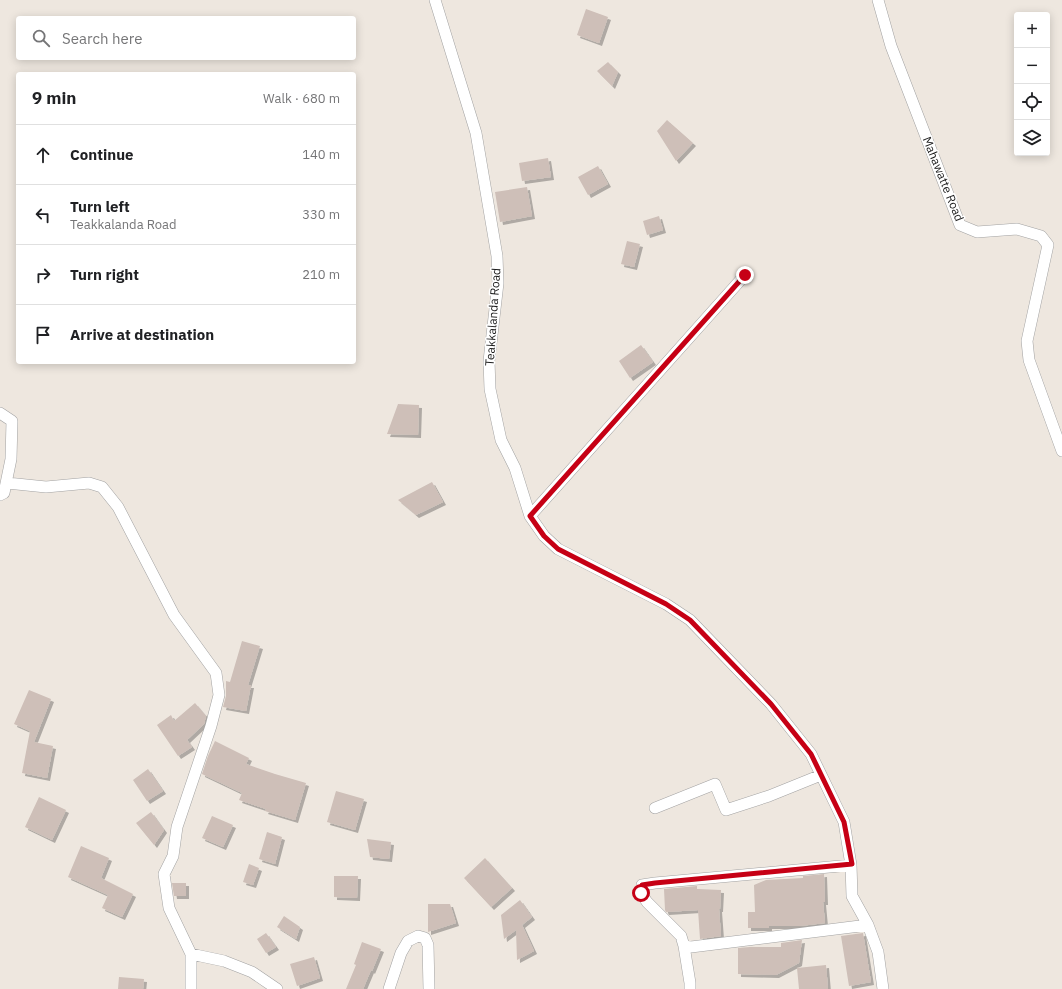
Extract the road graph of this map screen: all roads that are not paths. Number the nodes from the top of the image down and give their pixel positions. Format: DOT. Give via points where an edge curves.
graph roads {
  1 [pos="435,0"];
  2 [pos="878,0"];
  3 [pos="745,275"];
  4 [pos="0,413"];
  5 [pos="1062,451"];
  6 [pos="7,483"];
  7 [pos="0,495"];
  8 [pos="530,516"];
  9 [pos="821,775"];
  10 [pos="655,808"];
  11 [pos="852,864"];
  12 [pos="868,925"];
  13 [pos="684,946"];
  14 [pos="191,954"];
  15 [pos="191,989"];
  16 [pos="277,989"];
  17 [pos="389,989"];
  18 [pos="429,989"];
  19 [pos="690,989"];
  20 [pos="883,989"];
  1 -- 8 [label="street, Teakkalanda Road" via="476,133 497,256 498,283 489,361 490,389 501,440 515,468"];
  2 -- 5 [label="street, Mahawatte Road" via="891,46 960,225 977,232 1017,228 1041,236 1048,245 1027,341 1029,360"];
  3 -- 8 [label="street"];
  4 -- 6 [label="street" via="12,421 11,459"];
  6 -- 7 [label="street" via="4,493"];
  6 -- 14 [label="street" via="46,487 89,482 102,487 118,507 174,615 216,673 219,695 211,726 177,827 173,856 164,874 169,908"];
  8 -- 9 [label="street, Teakkalanda Road" via="544,536 558,549 666,604 690,620 771,704 811,754"];
  9 -- 10 [label="street" via="726,810 715,784"];
  9 -- 11 [label="street, Teakkalanda Road" via="844,822"];
  11 -- 12 [label="street, Teakkalanda Road" via="852,896"];
  11 -- 13 [label="street" via="642,885 641,893 647,902 681,936"];
  12 -- 13 [label="street"];
  12 -- 20 [label="street, Teakkalanda Road" via="878,952"];
  13 -- 19 [label="street"];
  14 -- 15 [label="street"];
  14 -- 16 [label="street" via="224,961 252,972"];
  17 -- 18 [label="street" via="401,953 408,941 418,936 425,938 428,945"];
}
